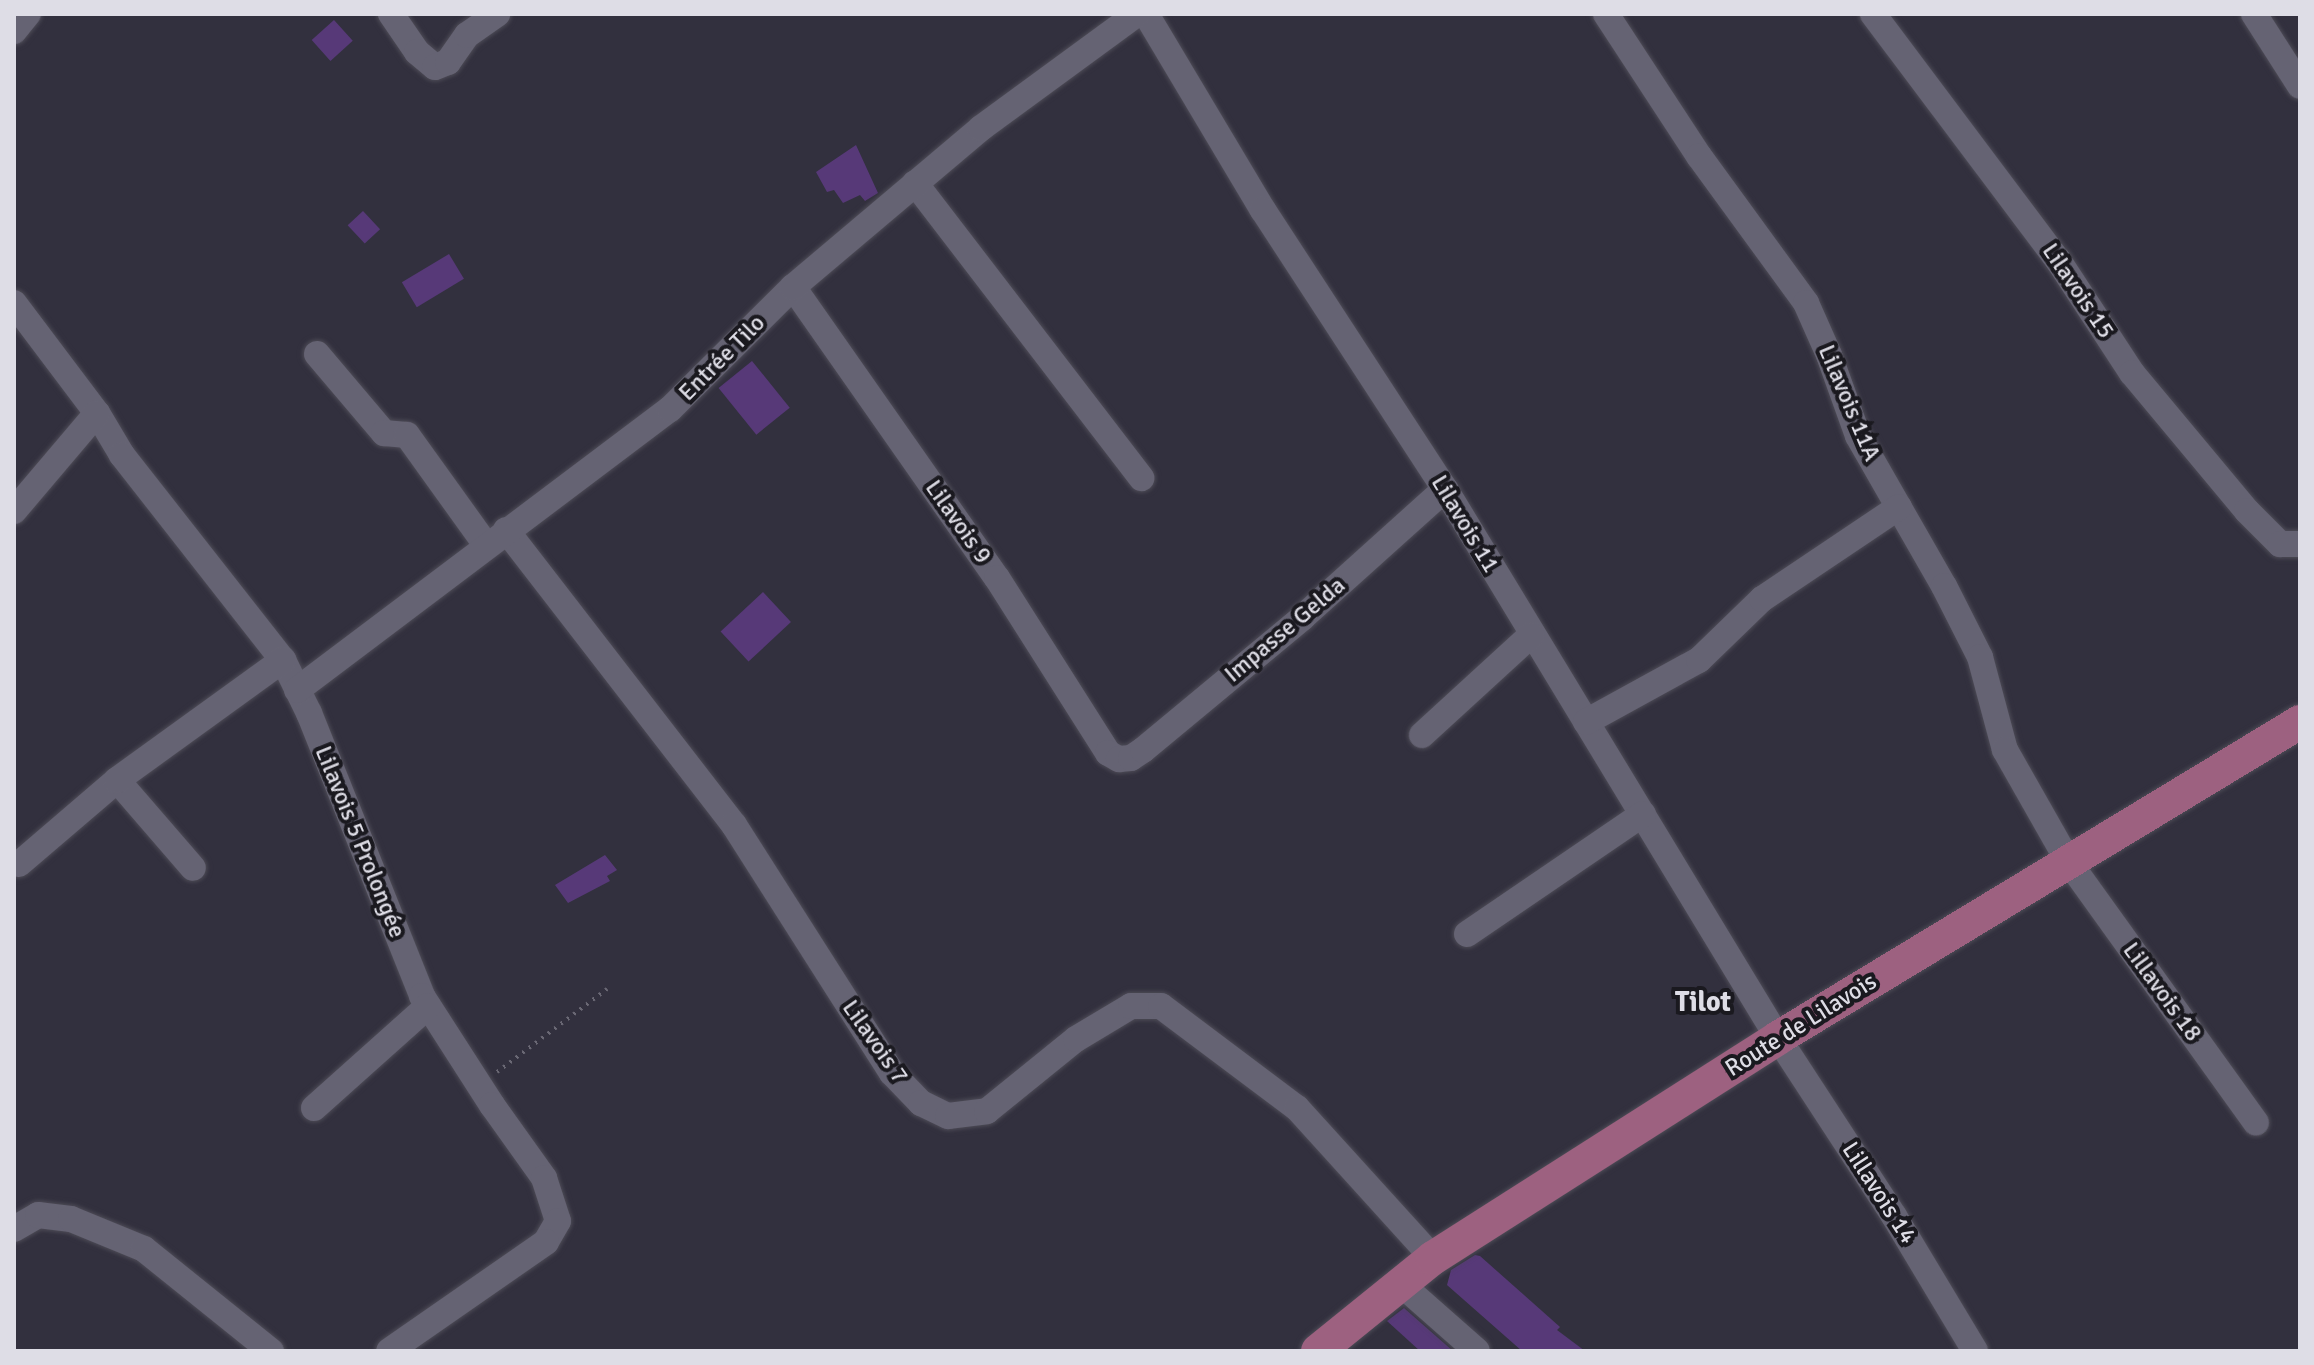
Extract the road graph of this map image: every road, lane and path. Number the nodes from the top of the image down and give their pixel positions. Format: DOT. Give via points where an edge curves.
graph roads {
  1 [pos="28,14"];
  2 [pos="391,14"];
  3 [pos="497,14"];
  4 [pos="1137,14"];
  5 [pos="1146,14"];
  6 [pos="1606,14"];
  7 [pos="1873,14"];
  8 [pos="2254,14"];
  9 [pos="14,31"];
  10 [pos="2300,86"];
  11 [pos="915,183"];
  12 [pos="793,287"];
  13 [pos="14,303"];
  14 [pos="317,354"];
  15 [pos="97,413"];
  16 [pos="1141,478"];
  17 [pos="1445,489"];
  18 [pos="1899,507"];
  19 [pos="14,511"];
  20 [pos="496,538"];
  21 [pos="2300,544"];
  22 [pos="1531,635"];
  23 [pos="283,660"];
  24 [pos="297,690"];
  25 [pos="1586,722"];
  26 [pos="2300,722"];
  27 [pos="1422,735"];
  28 [pos="1119,759"];
  29 [pos="117,780"];
  30 [pos="1643,814"];
  31 [pos="2068,861"];
  32 [pos="19,864"];
  33 [pos="193,868"];
  34 [pos="1467,934"];
  35 [pos="607,989"];
  36 [pos="428,1006"];
  37 [pos="1778,1038"];
  38 [pos="479,1086"];
  39 [pos="314,1108"];
  40 [pos="2256,1123"];
  41 [pos="14,1229"];
  42 [pos="1433,1258"];
  43 [pos="1401,1284"];
  44 [pos="271,1351"];
  45 [pos="389,1351"];
  46 [pos="1318,1351"];
  47 [pos="1477,1351"];
  48 [pos="1975,1351"];
  1 -- 9 [label="street"];
  2 -- 3 [label="street" via="417,52 435,67 448,62 467,35"];
  4 -- 11 [label="street, Entrée Tilo"];
  5 -- 17 [label="street, Lilavois 11" via="1263,210"];
  6 -- 18 [label="street, Lilavois 11A" via="1699,156 1806,303 1858,436"];
  7 -- 21 [label="street, Lilavois 15" via="2058,260 2132,373 2269,533 2280,544"];
  8 -- 10 [label="street"];
  11 -- 12 [label="street, Entrée Tilo"];
  11 -- 16 [label="street"];
  12 -- 20 [label="street, Entrée Tilo" via="670,409"];
  12 -- 28 [label="street, Lilavois 9" via="997,578 1108,753"];
  13 -- 15 [label="street, Lilavois 5 Prolongée"];
  14 -- 20 [label="street, Lilavois 7" via="384,433 407,435"];
  15 -- 19 [label="street"];
  15 -- 23 [label="street, Lilavois 5 Prolongée" via="122,455"];
  17 -- 22 [label="street, Lilavois 11"];
  17 -- 28 [label="street, Impasse Gelda" via="1143,750"];
  18 -- 25 [label="street" via="1762,599 1699,660"];
  18 -- 31 [label="street, Lilavois 11A" via="1980,657 2005,750"];
  20 -- 24 [label="street, Entrée Tilo"];
  20 -- 42 [label="street, Lilavois 7" via="734,825 892,1073 921,1103 948,1116 987,1111 1076,1039 1131,1006 1161,1006 1297,1108"];
  22 -- 25 [label="street, Lilavois 11"];
  22 -- 27 [label="street"];
  23 -- 24 [label="street, Lilavois 5 Prolongée"];
  23 -- 29 [label="street"];
  24 -- 36 [label="street, Lilavois 5 Prolongée"];
  25 -- 30 [label="street, Lilavois 11"];
  26 -- 31 [label="main road, Route de Lilavois"];
  29 -- 32 [label="street"];
  29 -- 33 [label="street"];
  30 -- 34 [label="street"];
  30 -- 37 [label="street, Lilavois 11"];
  31 -- 37 [label="main road, Route de Lilavois"];
  31 -- 40 [label="street, Lillavois 18"];
  35 -- 38 [label="path"];
  36 -- 38 [label="street, Lilavois 5 Prolongée"];
  36 -- 39 [label="street"];
  37 -- 42 [label="main road, Route de Lilavois"];
  37 -- 48 [label="street, Lillavois 14"];
  38 -- 45 [label="street, Lilavois 5 Prolongée" via="544,1178 558,1221 546,1242"];
  41 -- 44 [label="street" via="38,1215 71,1219 144,1249"];
  42 -- 43 [label="main road, Route de Lilavois"];
  43 -- 46 [label="main road, Route de Lilavois"];
  43 -- 47 [label="street"];
}
